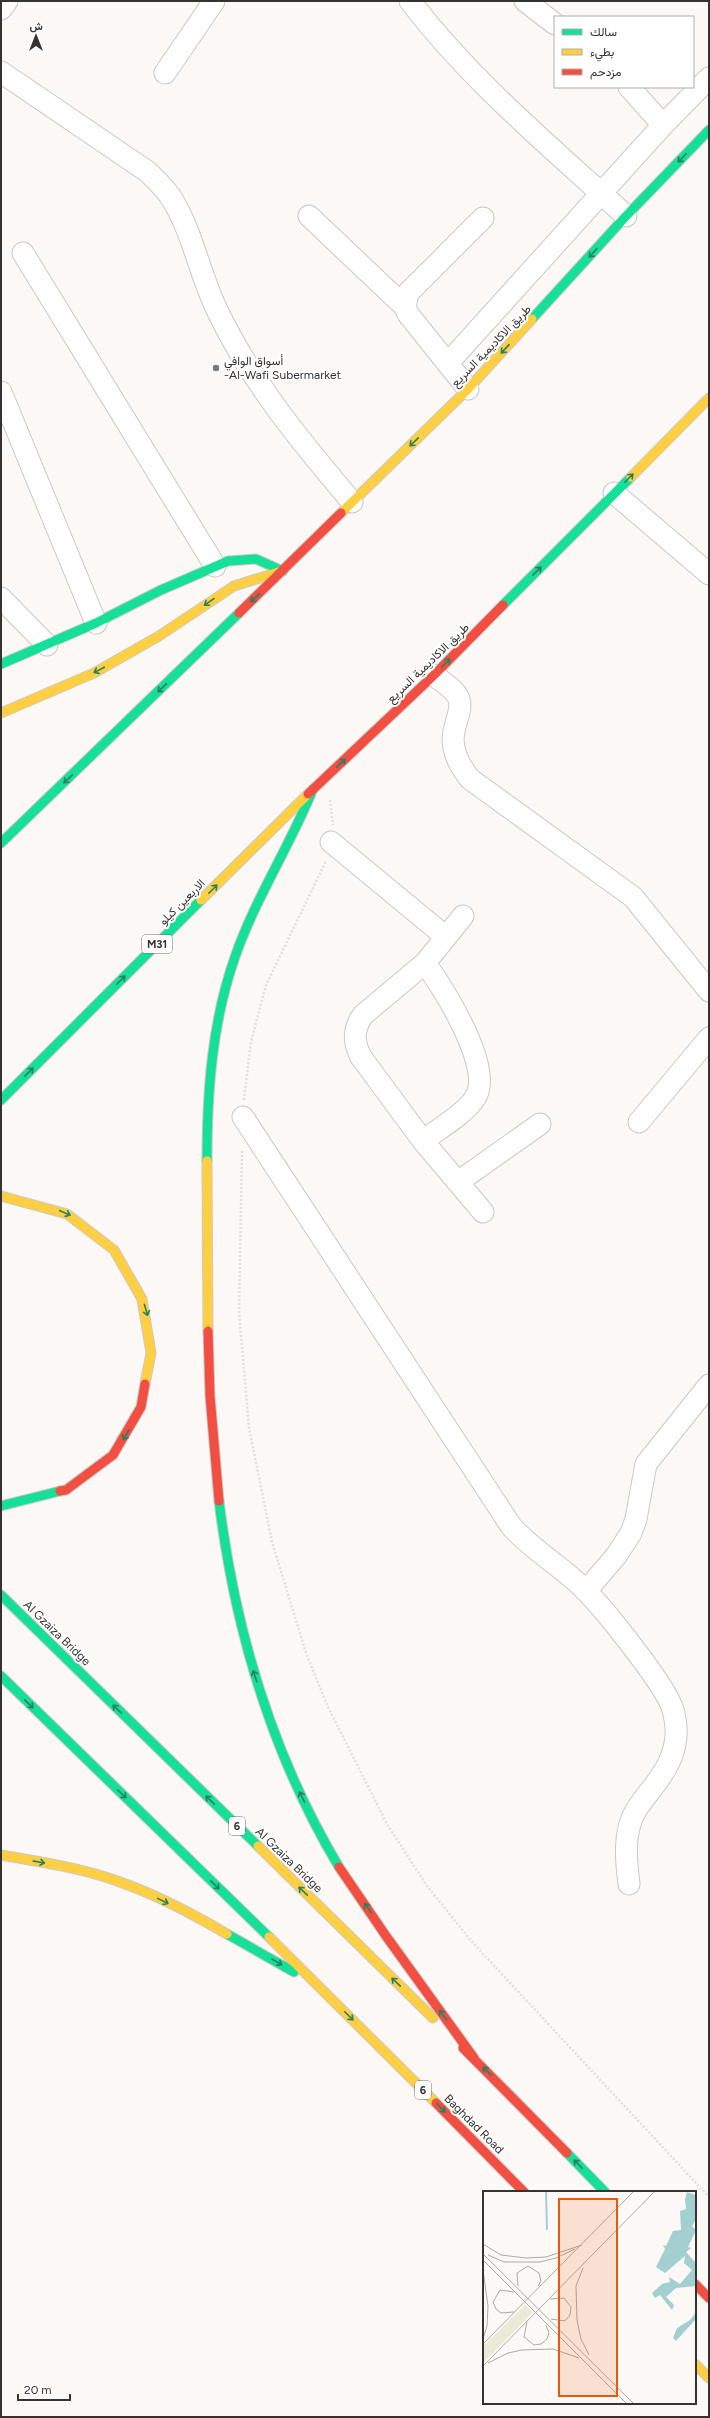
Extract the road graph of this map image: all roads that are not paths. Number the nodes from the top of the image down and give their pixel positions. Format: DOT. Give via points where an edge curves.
graph roads {
  1 [pos="7,1"];
  2 [pos="214,1"];
  3 [pos="410,1"];
  4 [pos="525,1"];
  5 [pos="1,9"];
  6 [pos="554,23"];
  7 [pos="1,72"];
  8 [pos="165,73"];
  9 [pos="709,78"];
  10 [pos="630,88"];
  11 [pos="663,125"];
  12 [pos="709,130"];
  13 [pos="601,194"];
  14 [pos="309,216"];
  15 [pos="626,216"];
  16 [pos="483,218"];
  17 [pos="23,253"];
  18 [pos="405,307"];
  19 [pos="448,363"];
  20 [pos="468,389"];
  21 [pos="1,392"];
  22 [pos="709,398"];
  23 [pos="614,493"];
  24 [pos="352,502"];
  25 [pos="215,566"];
  26 [pos="283,571"];
  27 [pos="709,574"];
  28 [pos="1,598"];
  29 [pos="96,623"];
  30 [pos="47,646"];
  31 [pos="1,664"];
  32 [pos="434,675"];
  33 [pos="1,713"];
  34 [pos="313,789"];
  35 [pos="332,842"];
  36 [pos="1,843"];
  37 [pos="463,916"];
  38 [pos="446,937"];
  39 [pos="425,963"];
  40 [pos="709,991"];
  41 [pos="709,1038"];
  42 [pos="1,1100"];
  43 [pos="243,1117"];
  44 [pos="639,1122"];
  45 [pos="540,1124"];
  46 [pos="423,1141"];
  47 [pos="458,1182"];
  48 [pos="1,1196"];
  49 [pos="483,1212"];
  50 [pos="709,1385"];
  51 [pos="1,1506"];
  52 [pos="586,1591"];
  53 [pos="1,1595"];
  54 [pos="1,1676"];
  55 [pos="1,1855"];
  56 [pos="629,1884"];
  57 [pos="322,1988"];
  58 [pos="474,2058"];
  59 [pos="523,2191"];
  60 [pos="604,2191"];
  61 [pos="696,2285"];
  62 [pos="709,2298"];
  63 [pos="696,2365"];
  64 [pos="709,2378"];
  1 -- 5 [label="street"];
  2 -- 8 [label="street"];
  3 -- 13 [label="street" via="438,38 489,91"];
  4 -- 6 [label="street"];
  7 -- 24 [label="street" via="148,172 161,185 180,214 205,282 230,334 281,417"];
  9 -- 11 [label="street"];
  10 -- 11 [label="street"];
  11 -- 13 [label="street"];
  12 -- 15 [label="main road, طريق الاكاديمية السريع, one-way"];
  13 -- 15 [label="street"];
  13 -- 19 [label="street"];
  14 -- 18 [label="street"];
  15 -- 20 [label="main road, طريق الاكاديمية السريع, one-way"];
  16 -- 18 [label="street" via="408,293"];
  17 -- 25 [label="street"];
  18 -- 19 [label="street"];
  19 -- 20 [label="street"];
  20 -- 24 [label="main road, طريق الاكاديمية السريع, one-way"];
  21 -- 29 [label="street"];
  23 -- 22 [label="main road, طريق الاكاديمية السريع, one-way"];
  23 -- 27 [label="street"];
  32 -- 23 [label="main road, طريق الاكاديمية السريع, one-way"];
  24 -- 26 [label="main road, طريق الاكاديمية السريع"];
  25 -- 26 [label="main road" via="241,558 256,559"];
  25 -- 29 [label="main road"];
  26 -- 33 [label="main road, one-way" via="234,586 159,636 100,670"];
  26 -- 36 [label="main road, one-way"];
  28 -- 30 [label="street"];
  29 -- 30 [label="main road"];
  30 -- 31 [label="main road"];
  34 -- 32 [label="main road, طريق الاكاديمية السريع, one-way"];
  32 -- 40 [label="street" via="453,691 459,700 460,712 454,728 454,750 457,760 470,779 633,897"];
  42 -- 34 [label="main road, الاربعين كيلو / M31, one-way"];
  58 -- 34 [label="main road, one-way" via="353,1888 289,1771 268,1716 236,1609 215,1485 206,1323 208,1103 215,1036 237,948 295,832"];
  35 -- 38 [label="street"];
  37 -- 38 [label="street"];
  38 -- 39 [label="street"];
  39 -- 46 [label="street" via="448,995 472,1046 479,1075 479,1088 476,1098 468,1107"];
  39 -- 46 [label="street" via="363,1015 358,1021 354,1036 362,1057"];
  41 -- 44 [label="street"];
  43 -- 52 [label="street" via="511,1526 524,1540"];
  45 -- 47 [label="street"];
  46 -- 47 [label="street"];
  47 -- 49 [label="street"];
  48 -- 51 [label="main road, one-way" via="60,1210 80,1220 106,1241 124,1262 136,1284 151,1330 148,1382 142,1401 126,1434 109,1460 90,1477 68,1491 25,1505"];
  50 -- 52 [label="street" via="646,1464 636,1520 631,1533 616,1556"];
  52 -- 56 [label="street" via="664,1690 673,1709 677,1730 674,1751 666,1770 636,1812 628,1835 626,1860"];
  58 -- 53 [label="main road, Al Gzaiza Bridge / 6, one-way"];
  54 -- 57 [label="main road, 6, one-way"];
  55 -- 57 [label="main road, one-way" via="105,1877 136,1888 229,1935"];
  57 -- 59 [label="main road, Baghdad Road / 6, one-way"];
  60 -- 58 [label="main road, 6, one-way"];
  61 -- 62 [label="main road"];
  63 -- 64 [label="main road"];
}
